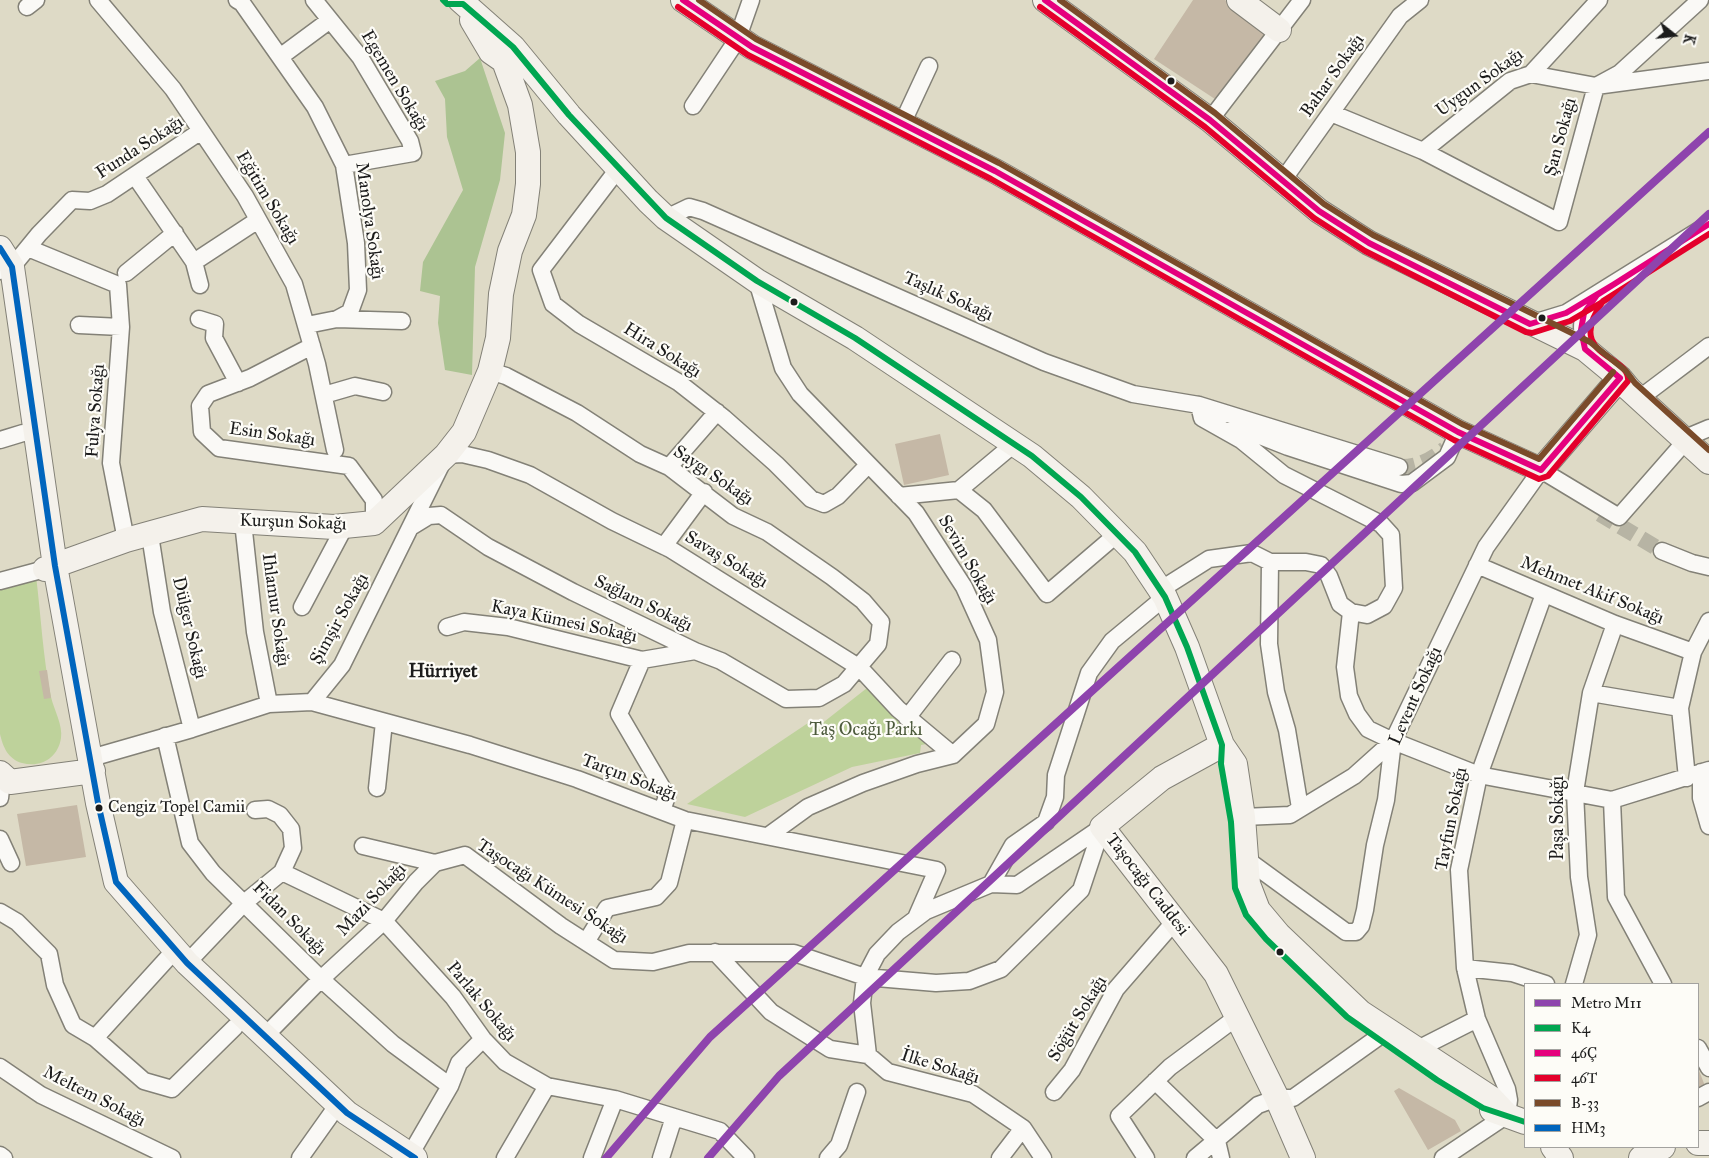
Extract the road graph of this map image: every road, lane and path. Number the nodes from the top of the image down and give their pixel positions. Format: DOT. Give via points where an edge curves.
graph roads {
  1 [pos="98,0"];
  2 [pos="237,0"];
  3 [pos="314,0"];
  4 [pos="683,0"];
  5 [pos="751,0"];
  6 [pos="1045,0"];
  7 [pos="1239,0"];
  8 [pos="1302,0"];
  9 [pos="1420,0"];
  10 [pos="1598,0"];
  11 [pos="1700,0"];
  12 [pos="455,1"];
  13 [pos="330,20"];
  14 [pos="1279,30"];
  15 [pos="738,40"];
  16 [pos="280,57"];
  17 [pos="929,66"];
  18 [pos="1709,71"];
  19 [pos="1531,74"];
  20 [pos="1596,86"];
  21 [pos="693,106"];
  22 [pos="1331,113"];
  23 [pos="1210,120"];
  24 [pos="902,124"];
  25 [pos="201,131"];
  26 [pos="1423,151"];
  27 [pos="344,166"];
  28 [pos="618,170"];
  29 [pos="135,176"];
  30 [pos="1283,180"];
  31 [pos="666,218"];
  32 [pos="258,220"];
  33 [pos="1709,224"];
  34 [pos="175,233"];
  35 [pos="28,248"];
  36 [pos="194,262"];
  37 [pos="3,267"];
  38 [pos="122,279"];
  39 [pos="757,280"];
  40 [pos="200,285"];
  41 [pos="1597,295"];
  42 [pos="337,318"];
  43 [pos="199,319"];
  44 [pos="402,321"];
  45 [pos="1530,324"];
  46 [pos="79,325"];
  47 [pos="307,325"];
  48 [pos="121,327"];
  49 [pos="312,346"];
  50 [pos="1709,346"];
  51 [pos="1585,349"];
  52 [pos="490,372"];
  53 [pos="1620,378"];
  54 [pos="238,383"];
  55 [pos="383,392"];
  56 [pos="324,395"];
  57 [pos="1644,395"];
  58 [pos="1199,405"];
  59 [pos="717,412"];
  60 [pos="1221,412"];
  61 [pos="28,432"];
  62 [pos="1458,432"];
  63 [pos="1695,435"];
  64 [pos="0,440"];
  65 [pos="1014,444"];
  66 [pos="334,450"];
  67 [pos="1709,454"];
  68 [pos="446,456"];
  69 [pos="1709,462"];
  70 [pos="868,465"];
  71 [pos="669,467"];
  72 [pos="1399,467"];
  73 [pos="1541,470"];
  74 [pos="435,479"];
  75 [pos="959,490"];
  76 [pos="704,492"];
  77 [pos="899,496"];
  78 [pos="441,515"];
  79 [pos="243,522"];
  80 [pos="374,523"];
  81 [pos="345,526"];
  82 [pos="411,527"];
  83 [pos="150,534"];
  84 [pos="1116,536"];
  85 [pos="126,540"];
  86 [pos="664,546"];
  87 [pos="1662,552"];
  88 [pos="1270,562"];
  89 [pos="1477,565"];
  90 [pos="1709,567"];
  91 [pos="50,568"];
  92 [pos="0,582"];
  93 [pos="1163,594"];
  94 [pos="1544,594"];
  95 [pos="302,607"];
  96 [pos="1351,612"];
  97 [pos="1709,621"];
  98 [pos="1616,624"];
  99 [pos="447,627"];
  100 [pos="695,651"];
  101 [pos="1693,652"];
  102 [pos="642,660"];
  103 [pos="952,660"];
  104 [pos="860,668"];
  105 [pos="1591,693"];
  106 [pos="312,702"];
  107 [pos="269,704"];
  108 [pos="1680,708"];
  109 [pos="907,718"];
  110 [pos="384,722"];
  111 [pos="192,729"];
  112 [pos="165,736"];
  113 [pos="1393,741"];
  114 [pos="1222,745"];
  115 [pos="953,755"];
  116 [pos="84,766"];
  117 [pos="1699,773"];
  118 [pos="1480,775"];
  119 [pos="5,777"];
  120 [pos="377,788"];
  121 [pos="1575,792"];
  122 [pos="1612,800"];
  123 [pos="1300,808"];
  124 [pos="255,810"];
  125 [pos="662,812"];
  126 [pos="1243,818"];
  127 [pos="685,820"];
  128 [pos="1709,826"];
  129 [pos="1102,827"];
  130 [pos="768,836"];
  131 [pos="0,839"];
  132 [pos="363,846"];
  133 [pos="1246,859"];
  134 [pos="11,863"];
  135 [pos="435,863"];
  136 [pos="282,872"];
  137 [pos="991,884"];
  138 [pos="244,903"];
  139 [pos="0,912"];
  140 [pos="916,918"];
  141 [pos="384,921"];
  142 [pos="1175,921"];
  143 [pos="586,942"];
  144 [pos="715,952"];
  145 [pos="176,957"];
  146 [pos="1465,968"];
  147 [pos="865,977"];
  148 [pos="321,979"];
  149 [pos="1543,983"];
  150 [pos="1574,983"];
  151 [pos="1662,983"];
  152 [pos="1237,1017"];
  153 [pos="1477,1019"];
  154 [pos="235,1027"];
  155 [pos="265,1036"];
  156 [pos="95,1038"];
  157 [pos="1377,1038"];
  158 [pos="483,1039"];
  159 [pos="1416,1050"];
  160 [pos="1699,1050"];
  161 [pos="868,1055"];
  162 [pos="0,1066"];
  163 [pos="1709,1068"];
  164 [pos="1155,1081"];
  165 [pos="450,1086"];
  166 [pos="547,1086"];
  167 [pos="857,1092"];
  168 [pos="1054,1092"];
  169 [pos="1277,1098"];
  170 [pos="615,1099"];
  171 [pos="332,1113"];
  172 [pos="674,1117"];
  173 [pos="1516,1118"];
  174 [pos="1022,1128"];
  175 [pos="1217,1141"];
  176 [pos="0,1155"];
  177 [pos="407,1157"];
  178 [pos="4,1158"];
  179 [pos="172,1158"];
  180 [pos="300,1158"];
  181 [pos="505,1158"];
  182 [pos="592,1158"];
  183 [pos="661,1158"];
  184 [pos="746,1158"];
  185 [pos="828,1158"];
  186 [pos="1000,1158"];
  187 [pos="1043,1158"];
  188 [pos="1146,1158"];
  189 [pos="1195,1158"];
  190 [pos="1221,1158"];
  191 [pos="1303,1158"];
  192 [pos="1443,1158"];
  1 -- 25 [label="street, Eğitim Sokağı" via="160,72"];
  2 -- 16 [label="street, Manolya Sokağı"];
  3 -- 13 [label="street, Egemen Sokağı"];
  4 -- 15 [label="street"];
  5 -- 15 [label="street"];
  6 -- 23 [label="street"];
  7 -- 14 [label="street"];
  8 -- 14 [label="street"];
  9 -- 22 [label="street, Bahar Sokağı" via="1400,16"];
  10 -- 19 [label="street, Uygun Sokağı"];
  11 -- 20 [label="street" via="1627,66"];
  12 -- 28 [label="street" via="513,47 537,79"];
  12 -- 52 [label="street" via="491,52 504,62 520,105 528,152 524,214 510,251"];
  13 -- 16 [label="street"];
  13 -- 27 [label="street, Egemen Sokağı" via="360,57 410,141 413,153"];
  14 -- 23 [label="street"];
  15 -- 21 [label="street"];
  15 -- 24 [label="street"];
  16 -- 27 [label="street, Manolya Sokağı" via="315,106"];
  17 -- 24 [label="street"];
  18 -- 20 [label="street, Şan Sokağı"];
  19 -- 20 [label="street"];
  19 -- 26 [label="street, Uygun Sokağı" via="1510,81"];
  20 -- 26 [label="street, Şan Sokağı" via="1559,222"];
  22 -- 26 [label="street"];
  22 -- 30 [label="street, Bahar Sokağı"];
  23 -- 30 [label="street"];
  24 -- 62 [label="street" via="995,171"];
  25 -- 29 [label="street, Funda Sokağı"];
  25 -- 32 [label="street, Eğitim Sokağı"];
  27 -- 42 [label="street, Manolya Sokağı" via="356,243 358,290 350,312"];
  28 -- 31 [label="street"];
  28 -- 59 [label="street, Hira Sokağı" via="541,270 543,282 553,304 579,324 678,382"];
  29 -- 34 [label="street"];
  29 -- 35 [label="street, Funda Sokağı" via="90,201 72,200"];
  30 -- 45 [label="street" via="1319,212 1369,243"];
  31 -- 39 [label="street"];
  31 -- 58 [label="street, Taşlık Sokağı" via="689,208 703,211 1044,362 1133,394"];
  32 -- 36 [label="street"];
  32 -- 47 [label="street, Eğitim Sokağı" via="294,284"];
  33 -- 41 [label="street"];
  34 -- 36 [label="street"];
  34 -- 38 [label="street"];
  35 -- 37 [label="street, Funda Sokağı"];
  35 -- 38 [label="street"];
  36 -- 40 [label="street"];
  37 -- 61 [label="street"];
  38 -- 48 [label="street, Fulya Sokağı"];
  39 -- 65 [label="street" via="855,338"];
  39 -- 70 [label="street, Sevim Sokağı" via="783,368 800,394"];
  41 -- 45 [label="street" via="1566,313"];
  41 -- 51 [label="street" via="1584,314 1581,330"];
  42 -- 44 [label="street"];
  42 -- 47 [label="street"];
  43 -- 54 [label="street" via="215,324 214,338"];
  45 -- 51 [label="street"];
  46 -- 48 [label="street"];
  47 -- 49 [label="street, Eğitim Sokağı"];
  48 -- 85 [label="street, Fulya Sokağı" via="111,463"];
  49 -- 54 [label="street, Esin Sokağı"];
  49 -- 56 [label="street, Eğitim Sokağı"];
  50 -- 57 [label="street"];
  51 -- 53 [label="street"];
  52 -- 68 [label="street" via="464,432"];
  52 -- 71 [label="street, Saygı Sokağı" via="506,376 577,413 640,454"];
  53 -- 57 [label="street"];
  53 -- 63 [label="street" via="1629,389"];
  53 -- 73 [label="street, Levent Sokağı"];
  54 -- 80 [label="street, Esin Sokağı" via="208,394 200,406 202,432 219,448 348,466 374,500"];
  55 -- 56 [label="street" via="355,386"];
  56 -- 66 [label="street, Eğitim Sokağı"];
  57 -- 63 [label="street"];
  58 -- 60 [label="street, Taşlık Sokağı"];
  58 -- 96 [label="street" via="1202,418 1241,440 1284,474 1381,524 1391,535 1394,588 1384,606 1367,615"];
  59 -- 70 [label="street, Hira Sokağı" via="811,499 824,504 838,496"];
  59 -- 71 [label="street"];
  60 -- 62 [label="street, Taşlık Sokağı" via="1235,426 1279,444 1401,484 1418,480 1446,457"];
  60 -- 72 [label="street, Taşlık Sokağı"];
  61 -- 64 [label="street"];
  61 -- 91 [label="street"];
  62 -- 73 [label="street"];
  63 -- 67 [label="street"];
  63 -- 69 [label="street"];
  63 -- 73 [label="street" via="1619,517"];
  65 -- 75 [label="street"];
  65 -- 84 [label="street" via="1081,497"];
  68 -- 74 [label="street, Şimşir Sokağı"];
  68 -- 80 [label="street"];
  68 -- 86 [label="street, Savaş Sokağı" via="462,454 530,475 612,522"];
  70 -- 77 [label="street, Sevim Sokağı"];
  71 -- 76 [label="street, Saygı Sokağı"];
  73 -- 89 [label="street, Levent Sokağı" via="1486,547"];
  74 -- 78 [label="street"];
  74 -- 82 [label="street, Şimşir Sokağı"];
  75 -- 77 [label="street"];
  75 -- 84 [label="street" via="984,510 1047,594"];
  76 -- 86 [label="street"];
  76 -- 104 [label="street, Saygı Sokağı" via="733,516 792,548 863,601 881,622 878,644"];
  77 -- 115 [label="street, Sevim Sokağı" via="916,513 964,587 988,640 995,692 986,724"];
  78 -- 82 [label="street" via="429,516"];
  78 -- 100 [label="street, Sağlam Sokağı" via="488,547"];
  79 -- 81 [label="street, Kurşun Sokağı"];
  79 -- 83 [label="street, Kurşun Sokağı" via="202,519"];
  79 -- 107 [label="street, Ihlamur Sokağı" via="255,632"];
  80 -- 81 [label="street, Kurşun Sokağı"];
  81 -- 95 [label="street"];
  82 -- 106 [label="street, Şimşir Sokağı" via="342,665"];
  83 -- 85 [label="street, Kurşun Sokağı"];
  83 -- 111 [label="street, Dülger Sokağı" via="162,612"];
  84 -- 93 [label="street" via="1135,552"];
  85 -- 91 [label="street, Kurşun Sokağı"];
  86 -- 104 [label="street, Savaş Sokağı"];
  87 -- 90 [label="street"];
  88 -- 93 [label="street" via="1252,553 1209,559"];
  88 -- 96 [label="street" via="1321,565 1340,604"];
  88 -- 123 [label="street" via="1269,644"];
  89 -- 94 [label="street, Mehmet Akif Sokağı"];
  89 -- 113 [label="street, Levent Sokağı"];
  91 -- 92 [label="street"];
  91 -- 116 [label="street"];
  93 -- 114 [label="street" via="1187,648"];
  93 -- 137 [label="street" via="1112,642 1089,673 1056,775 1055,797 1046,822 1013,845"];
  94 -- 98 [label="street, Mehmet Akif Sokağı"];
  94 -- 118 [label="street, Tayfun Sokağı"];
  96 -- 113 [label="street" via="1345,667 1349,696 1368,729"];
  97 -- 101 [label="street"];
  98 -- 101 [label="street, Mehmet Akif Sokağı"];
  98 -- 105 [label="street, Paşa Sokağı"];
  99 -- 102 [label="street, Kaya Kümesi Sokağı" via="464,622 508,627"];
  100 -- 102 [label="street"];
  100 -- 104 [label="street, Sağlam Sokağı" via="786,699 819,698 844,684"];
  101 -- 108 [label="street"];
  102 -- 125 [label="street" via="619,714 667,796"];
  103 -- 109 [label="street"];
  104 -- 109 [label="street, Savaş Sokağı"];
  105 -- 108 [label="street"];
  105 -- 121 [label="street, Paşa Sokağı"];
  106 -- 107 [label="street"];
  106 -- 110 [label="street, Tarçın Sokağı"];
  107 -- 111 [label="street"];
  108 -- 117 [label="street"];
  109 -- 115 [label="street, Savaş Sokağı"];
  110 -- 120 [label="street"];
  110 -- 125 [label="street, Tarçın Sokağı" via="577,779"];
  111 -- 112 [label="street"];
  112 -- 116 [label="street"];
  112 -- 138 [label="street, Fidan Sokağı" via="190,843 213,873"];
  113 -- 118 [label="street"];
  113 -- 123 [label="street" via="1354,776"];
  113 -- 133 [label="street, Levent Sokağı" via="1366,910 1362,926 1356,932 1346,932"];
  114 -- 126 [label="street" via="1235,764"];
  114 -- 129 [label="street, Taşocağı Caddesi" via="1162,778"];
  114 -- 157 [label="street" via="1221,764 1231,822 1235,888 1246,915 1266,939 1347,1017"];
  115 -- 130 [label="street, Sevim Sokağı" via="863,783 808,807"];
  116 -- 119 [label="street"];
  116 -- 145 [label="street" via="98,803 116,882"];
  117 -- 122 [label="street"];
  117 -- 128 [label="street"];
  118 -- 121 [label="street"];
  118 -- 146 [label="street, Tayfun Sokağı" via="1459,870"];
  121 -- 122 [label="street"];
  121 -- 150 [label="street, Paşa Sokağı" via="1579,877 1588,936"];
  122 -- 151 [label="street" via="1616,897"];
  123 -- 126 [label="street" via="1290,815"];
  124 -- 136 [label="street" via="268,809 280,815 291,829 293,848"];
  125 -- 127 [label="street, Tarçın Sokağı"];
  126 -- 133 [label="street"];
  127 -- 130 [label="street, Tarçın Sokağı"];
  127 -- 143 [label="street" via="669,883 656,898 607,908"];
  129 -- 137 [label="street" via="1017,885"];
  129 -- 142 [label="street, Taşocağı Caddesi"];
  129 -- 147 [label="street, Taşocağı Kümesi Sokağı" via="1081,890 1001,969 969,981 936,983"];
  130 -- 140 [label="street, Tarçın Sokağı" via="937,870"];
  131 -- 134 [label="street"];
  132 -- 135 [label="street, Mazi Sokağı"];
  133 -- 159 [label="street" via="1248,884 1258,910 1279,935 1360,1012"];
  135 -- 141 [label="street, Mazi Sokağı"];
  135 -- 143 [label="street, Taşocağı Kümesi Sokağı" via="465,855"];
  136 -- 138 [label="street"];
  136 -- 141 [label="street, Parlak Sokağı"];
  137 -- 140 [label="street"];
  138 -- 145 [label="street"];
  138 -- 148 [label="street, Fidan Sokağı"];
  139 -- 156 [label="street" via="17,922 49,954 56,986 73,1025"];
  140 -- 147 [label="street" via="877,954"];
  141 -- 148 [label="street, Mazi Sokağı"];
  141 -- 158 [label="street, Parlak Sokağı" via="453,997"];
  142 -- 152 [label="street, Taşocağı Caddesi" via="1216,974"];
  142 -- 168 [label="street, Söğüt Sokağı" via="1116,989 1072,1070"];
  143 -- 144 [label="street, Taşocağı Kümesi Sokağı" via="614,960 653,962 689,953"];
  144 -- 147 [label="street, Taşocağı Kümesi Sokağı" via="794,953"];
  144 -- 161 [label="street" via="771,1012 830,1049"];
  145 -- 154 [label="street"];
  145 -- 155 [label="street"];
  145 -- 156 [label="street"];
  146 -- 149 [label="street" via="1512,973"];
  146 -- 153 [label="street, Tayfun Sokağı"];
  147 -- 161 [label="street" via="862,1003"];
  148 -- 155 [label="street, Mazi Sokağı"];
  148 -- 165 [label="street, Fidan Sokağı" via="393,1044"];
  152 -- 164 [label="street"];
  152 -- 169 [label="street, Taşocağı Caddesi"];
  153 -- 159 [label="street"];
  153 -- 173 [label="street, Tayfun Sokağı"];
  154 -- 156 [label="street" via="172,1089 144,1081"];
  154 -- 171 [label="street"];
  155 -- 177 [label="street" via="347,1113"];
  157 -- 169 [label="street" via="1293,1098"];
  157 -- 173 [label="street" via="1483,1108"];
  158 -- 165 [label="street" via="459,1063"];
  158 -- 166 [label="street, Parlak Sokağı" via="505,1062"];
  159 -- 173 [label="street"];
  160 -- 163 [label="street"];
  161 -- 174 [label="street, İlke Sokağı" via="888,1072 973,1094"];
  162 -- 179 [label="street, Meltem Sokağı" via="41,1095"];
  164 -- 175 [label="street"];
  164 -- 188 [label="street" via="1119,1116"];
  165 -- 177 [label="street"];
  166 -- 170 [label="street, Parlak Sokağı"];
  166 -- 181 [label="street"];
  167 -- 185 [label="street" via="839,1145"];
  169 -- 175 [label="street" via="1258,1105"];
  169 -- 191 [label="street, Taşocağı Caddesi"];
  170 -- 172 [label="street, Parlak Sokağı"];
  170 -- 182 [label="street"];
  171 -- 177 [label="street" via="359,1137"];
  171 -- 180 [label="street"];
  172 -- 183 [label="street"];
  172 -- 184 [label="street, Parlak Sokağı" via="720,1131"];
  173 -- 192 [label="street"];
  174 -- 186 [label="street"];
  174 -- 187 [label="street, İlke Sokağı"];
  175 -- 189 [label="street"];
  175 -- 190 [label="street"];
  176 -- 178 [label="street"];
}
